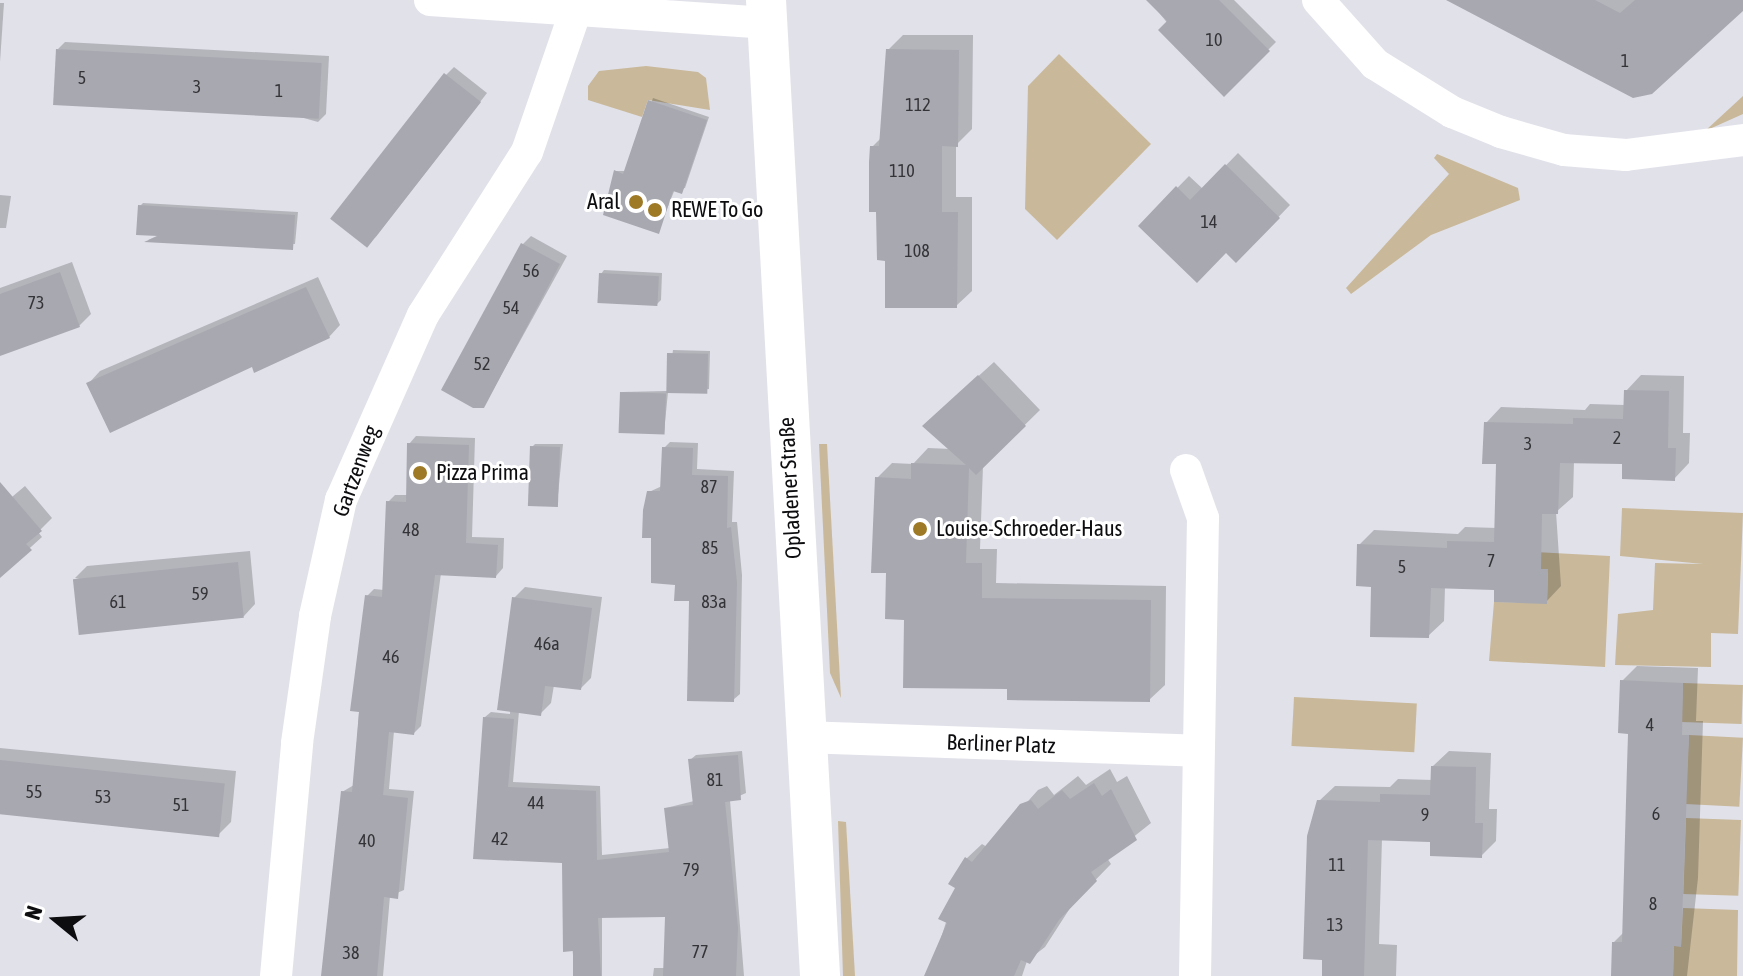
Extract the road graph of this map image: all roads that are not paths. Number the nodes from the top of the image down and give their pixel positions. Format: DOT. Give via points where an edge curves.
graph roads {
  1 [pos="430,0"];
  2 [pos="1318,0"];
  3 [pos="576,10"];
  4 [pos="766,12"];
  5 [pos="1743,140"];
  6 [pos="1186,470"];
  7 [pos="803,737"];
  8 [pos="1198,751"];
  9 [pos="276,976"];
  10 [pos="820,976"];
  11 [pos="1195,976"];
  1 -- 3 [label="street"];
  2 -- 5 [label="street" via="1375,64 1452,112 1501,132 1564,150 1626,155"];
  3 -- 4 [label="street"];
  3 -- 9 [label="street, Gartzenweg" via="527,152 423,315 341,500 315,616 298,732"];
  4 -- 7 [label="street, Opladener Straße"];
  6 -- 8 [label="street" via="1203,518"];
  7 -- 8 [label="street, Berliner Platz"];
  7 -- 10 [label="street, Opladener Straße"];
  8 -- 11 [label="street"];
}
